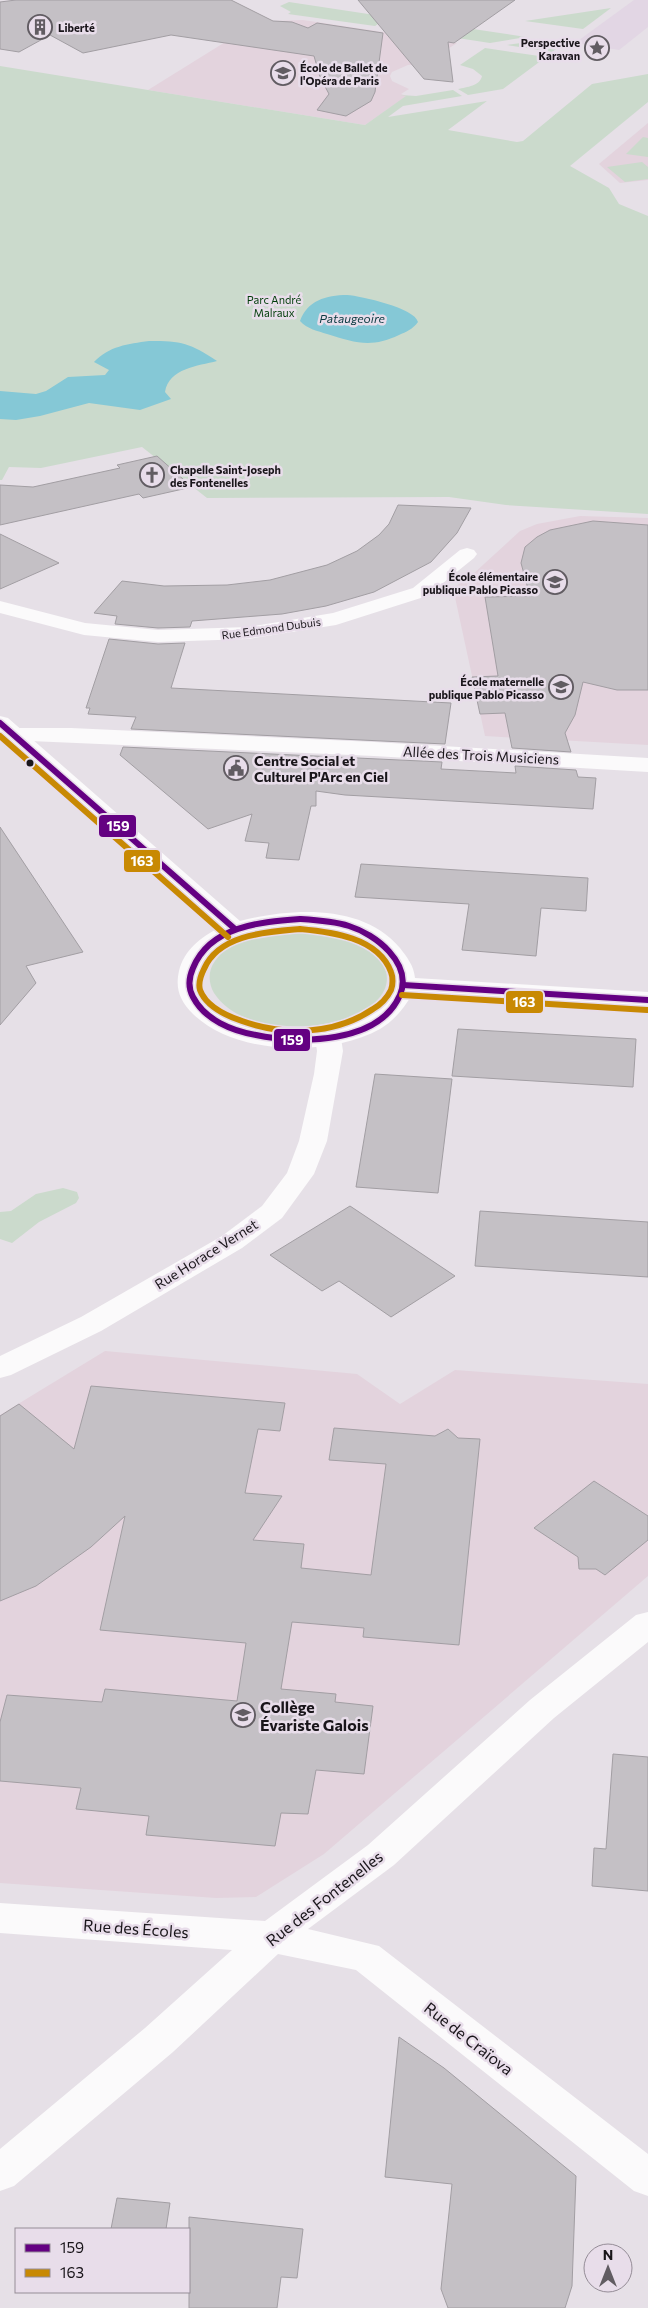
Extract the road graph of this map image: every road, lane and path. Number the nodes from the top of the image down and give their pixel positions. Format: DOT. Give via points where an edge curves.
graph roads {
  1 [pos="467,554"];
  2 [pos="0,607"];
  3 [pos="7,729"];
  4 [pos="648,765"];
  5 [pos="235,929"];
  6 [pos="404,985"];
  7 [pos="648,1000"];
  8 [pos="328,1038"];
  9 [pos="0,1368"];
  10 [pos="648,1624"];
  11 [pos="0,1918"];
  12 [pos="271,1937"];
  13 [pos="0,2173"];
  14 [pos="648,2178"];
  1 -- 2 [label="street, Rue Edmond Dubuis" via="420,592 336,619 248,633 158,636 84,629"];
  3 -- 4 [label="street, Allée des Trois Musiciens" via="58,735"];
  3 -- 5 [label="street"];
  5 -- 6 [label="street" via="266,921 300,918 334,922 379,940 394,954 402,969"];
  5 -- 8 [label="street" via="208,944 192,963 188,984 198,1005 220,1023 251,1036 289,1041"];
  6 -- 7 [label="street"];
  6 -- 8 [label="street" via="387,1012 351,1032"];
  8 -- 9 [label="street, Rue Horace Vernet" via="327,1074 313,1141 300,1174 272,1212 232,1242 91,1324"];
  10 -- 12 [label="street, Rue des Fontenelles" via="542,1709 380,1855"];
  11 -- 12 [label="street, Rue des Écoles"];
  12 -- 13 [label="street, Rue des Fontenelles" via="159,2040"];
  12 -- 14 [label="street, Rue de Craïova" via="366,1957"];
}
